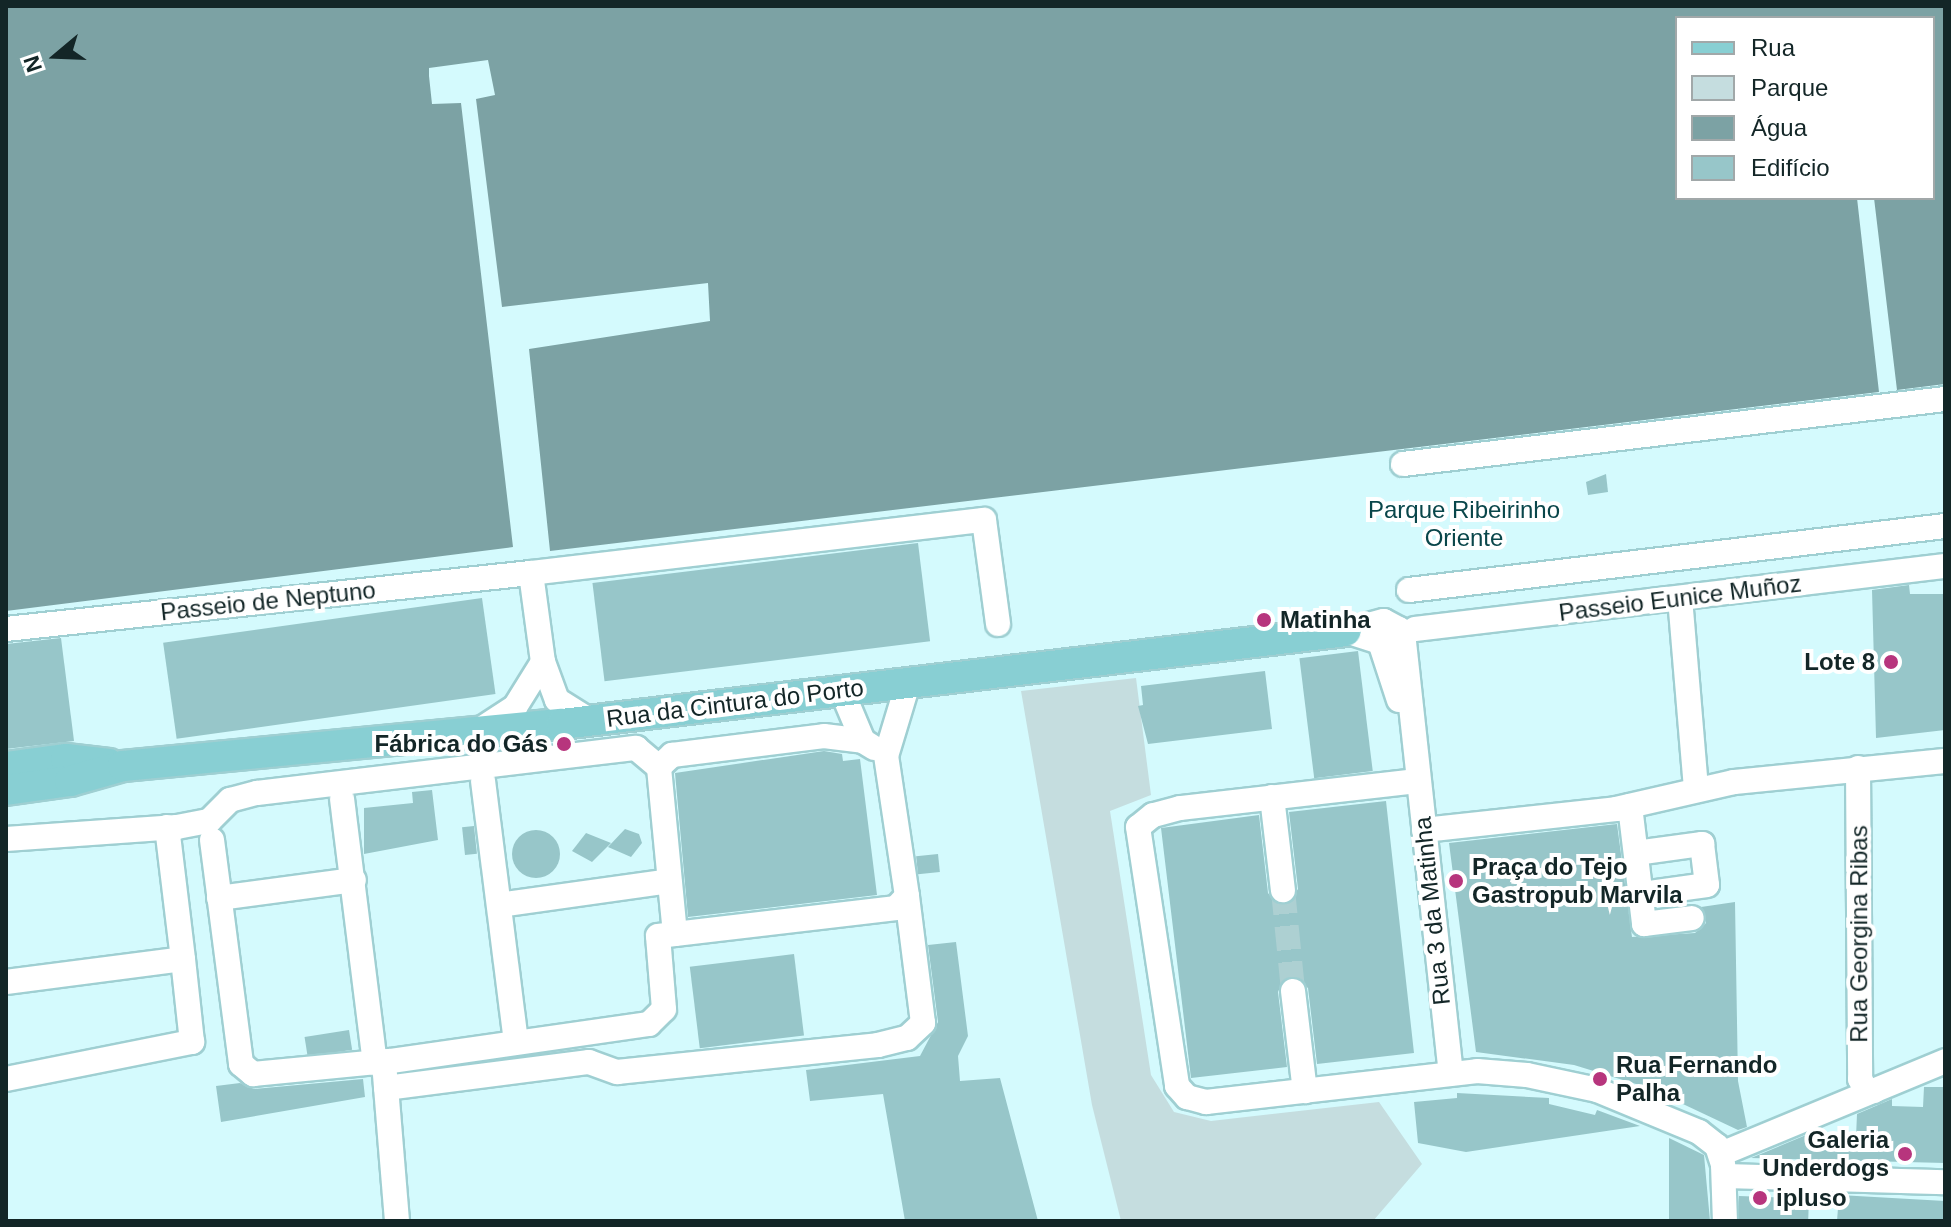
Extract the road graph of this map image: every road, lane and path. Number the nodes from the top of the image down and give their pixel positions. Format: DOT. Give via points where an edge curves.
graph roads {
  1 [pos="1945,399"];
  2 [pos="1403,464"];
  3 [pos="1945,526"];
  4 [pos="1945,566"];
  5 [pos="531,573"];
  6 [pos="1409,590"];
  7 [pos="1680,598"];
  8 [pos="998,624"];
  9 [pos="6,629"];
  10 [pos="1415,629"];
  11 [pos="1346,631"];
  12 [pos="543,662"];
  13 [pos="908,683"];
  14 [pos="842,691"];
  15 [pos="590,721"];
  16 [pos="475,733"];
  17 [pos="863,741"];
  18 [pos="886,756"];
  19 [pos="1945,761"];
  20 [pos="123,766"];
  21 [pos="6,767"];
  22 [pos="659,767"];
  23 [pos="1858,768"];
  24 [pos="483,781"];
  25 [pos="1417,781"];
  26 [pos="1696,789"];
  27 [pos="6,790"];
  28 [pos="1272,797"];
  29 [pos="342,799"];
  30 [pos="1630,806"];
  31 [pos="6,807"];
  32 [pos="167,827"];
  33 [pos="1424,830"];
  34 [pos="6,839"];
  35 [pos="212,840"];
  36 [pos="1636,853"];
  37 [pos="354,880"];
  38 [pos="669,881"];
  39 [pos="1283,890"];
  40 [pos="1641,894"];
  41 [pos="907,896"];
  42 [pos="219,898"];
  43 [pos="499,905"];
  44 [pos="1692,918"];
  45 [pos="675,934"];
  46 [pos="183,959"];
  47 [pos="6,982"];
  48 [pos="1293,991"];
  49 [pos="516,1042"];
  50 [pos="1945,1061"];
  51 [pos="382,1062"];
  52 [pos="1451,1073"];
  53 [pos="6,1079"];
  54 [pos="386,1088"];
  55 [pos="1305,1091"];
  56 [pos="1874,1091"];
  57 [pos="1723,1165"];
  58 [pos="1945,1182"];
  59 [pos="397,1221"];
  60 [pos="1725,1221"];
  1 -- 2 [label="street"];
  3 -- 6 [label="street"];
  4 -- 7 [label="street, Passeio Eunice Muñoz"];
  5 -- 8 [label="street, Passeio de Neptuno" via="984,520"];
  5 -- 9 [label="street, Passeio de Neptuno"];
  5 -- 12 [label="street"];
  7 -- 10 [label="street, Passeio Eunice Muñoz"];
  7 -- 26 [label="street"];
  11 -- 13 [label="main road, Rua da Cintura do Porto"];
  11 -- 25 [label="street, Rua 3 da Matinha" via="1377,621 1399,629"];
  12 -- 15 [label="street" via="557,700"];
  12 -- 16 [label="street" via="515,707"];
  13 -- 14 [label="main road, Rua da Cintura do Porto"];
  13 -- 18 [label="street"];
  14 -- 15 [label="main road, Rua da Cintura do Porto"];
  14 -- 17 [label="street"];
  15 -- 16 [label="main road, Rua da Cintura do Porto"];
  16 -- 20 [label="main road, Rua da Cintura do Porto"];
  17 -- 18 [label="street"];
  17 -- 22 [label="street" via="824,736 672,755"];
  18 -- 41 [label="street"];
  19 -- 23 [label="street"];
  20 -- 21 [label="main road, Rua da Cintura do Porto" via="66,759"];
  20 -- 27 [label="main road, Rua da Cintura do Porto" via="70,781"];
  20 -- 31 [label="main road" via="71,793"];
  22 -- 32 [label="street" via="636,748 257,793 230,800 209,821"];
  22 -- 38 [label="street"];
  23 -- 26 [label="street"];
  23 -- 56 [label="street, Rua Georgina Ribas" via="1860,1079 1863,1089"];
  24 -- 43 [label="street"];
  25 -- 28 [label="street"];
  25 -- 33 [label="street, Rua 3 da Matinha"];
  26 -- 30 [label="street"];
  28 -- 39 [label="street"];
  28 -- 55 [label="street" via="1167,811 1142,823 1137,839 1177,1086 1187,1097 1206,1102"];
  29 -- 37 [label="street"];
  30 -- 33 [label="street"];
  30 -- 36 [label="street"];
  32 -- 34 [label="street"];
  32 -- 46 [label="street"];
  33 -- 52 [label="street, Rua 3 da Matinha"];
  35 -- 42 [label="street"];
  36 -- 40 [label="street"];
  36 -- 40 [label="street" via="1702,844 1707,885"];
  37 -- 42 [label="street"];
  37 -- 51 [label="street"];
  38 -- 43 [label="street"];
  38 -- 45 [label="street"];
  40 -- 44 [label="street" via="1644,924"];
  41 -- 45 [label="street" via="896,908"];
  41 -- 54 [label="street" via="923,1023 907,1038 617,1072 589,1062"];
  42 -- 51 [label="street" via="241,1064 253,1074"];
  43 -- 49 [label="street"];
  45 -- 49 [label="street" via="658,936 664,1009 649,1024"];
  46 -- 47 [label="street"];
  46 -- 53 [label="street" via="192,1042"];
  48 -- 55 [label="street"];
  49 -- 51 [label="street"];
  50 -- 56 [label="street"];
  51 -- 54 [label="street"];
  52 -- 55 [label="street"];
  52 -- 57 [label="street" via="1527,1075 1597,1090 1699,1132"];
  54 -- 59 [label="street"];
  56 -- 57 [label="street"];
  57 -- 58 [label="street"];
  57 -- 60 [label="street"];
}
